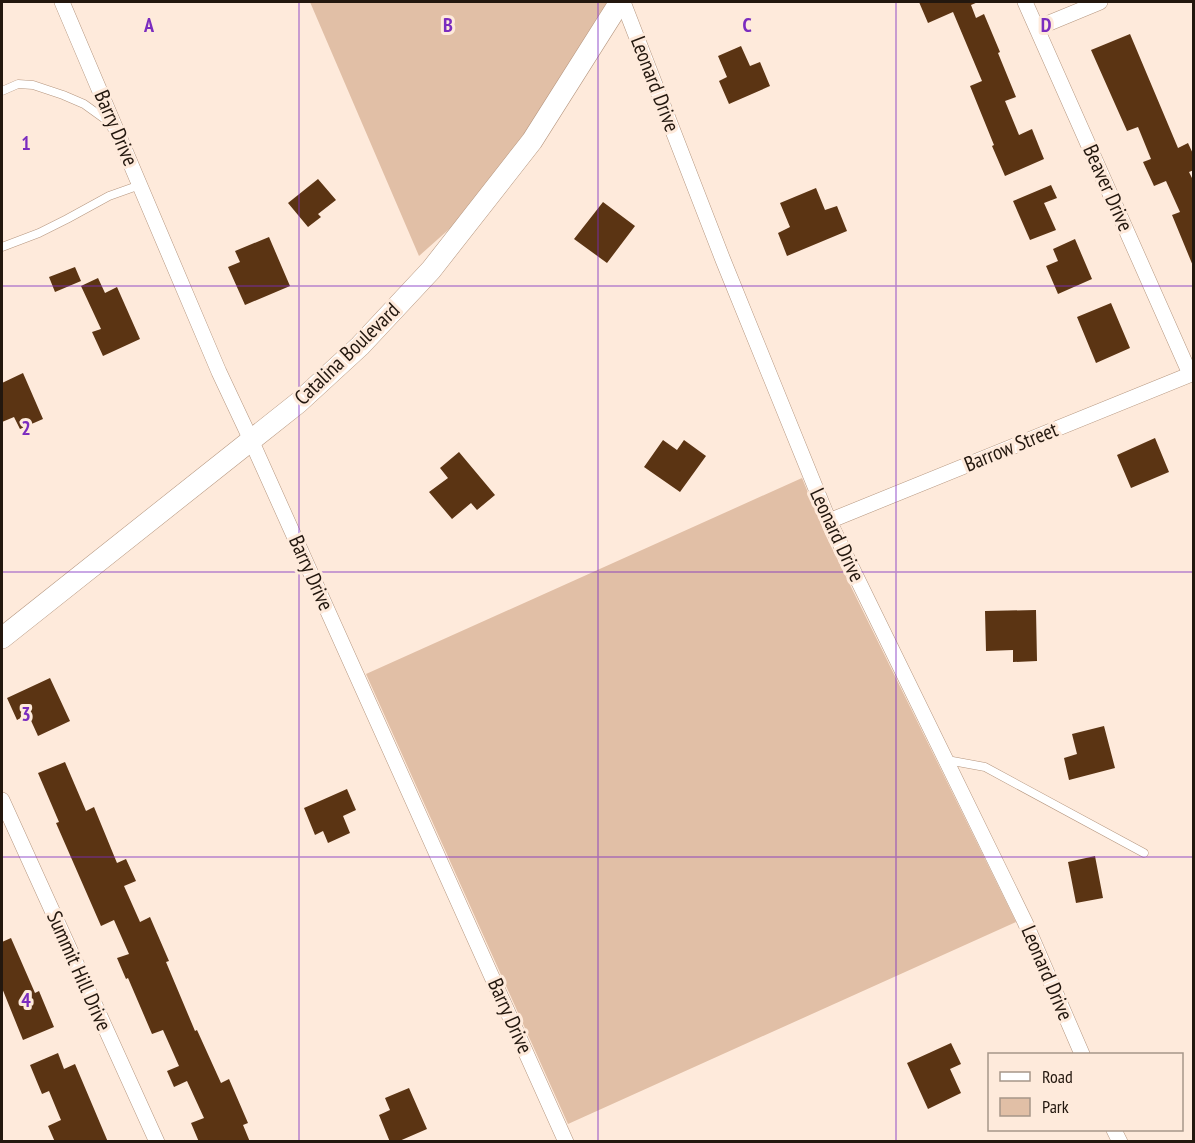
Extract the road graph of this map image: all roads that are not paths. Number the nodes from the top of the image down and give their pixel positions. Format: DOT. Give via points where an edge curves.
graph roads {
  1 [pos="62,2"];
  2 [pos="622,2"];
  3 [pos="1025,2"];
  4 [pos="1100,2"];
  5 [pos="1037,28"];
  6 [pos="2,92"];
  7 [pos="115,126"];
  8 [pos="140,185"];
  9 [pos="2,247"];
  10 [pos="1192,374"];
  11 [pos="251,440"];
  12 [pos="829,521"];
  13 [pos="2,638"];
  14 [pos="946,760"];
  15 [pos="2,800"];
  16 [pos="1144,853"];
  17 [pos="1082,1053"];
  18 [pos="157,1142"];
  19 [pos="566,1142"];
  1 -- 7 [label="street, Barry Drive"];
  2 -- 11 [label="street, Catalina Boulevard" via="532,141 431,270 360,346"];
  2 -- 12 [label="street, Leonard Drive"];
  3 -- 5 [label="street, Beaver Drive"];
  4 -- 5 [label="street"];
  5 -- 10 [label="street, Beaver Drive"];
  6 -- 7 [label="lane" via="18,84 33,85 84,104"];
  7 -- 8 [label="street, Barry Drive"];
  8 -- 9 [label="lane"];
  8 -- 11 [label="street, Barry Drive"];
  10 -- 12 [label="street, Barrow Street"];
  11 -- 13 [label="street, Catalina Boulevard"];
  11 -- 19 [label="street, Barry Drive"];
  12 -- 14 [label="street, Leonard Drive"];
  14 -- 16 [label="lane" via="985,767"];
  14 -- 17 [label="street, Leonard Drive" via="1025,922"];
  15 -- 18 [label="street, Summit Hill Drive"];
}
